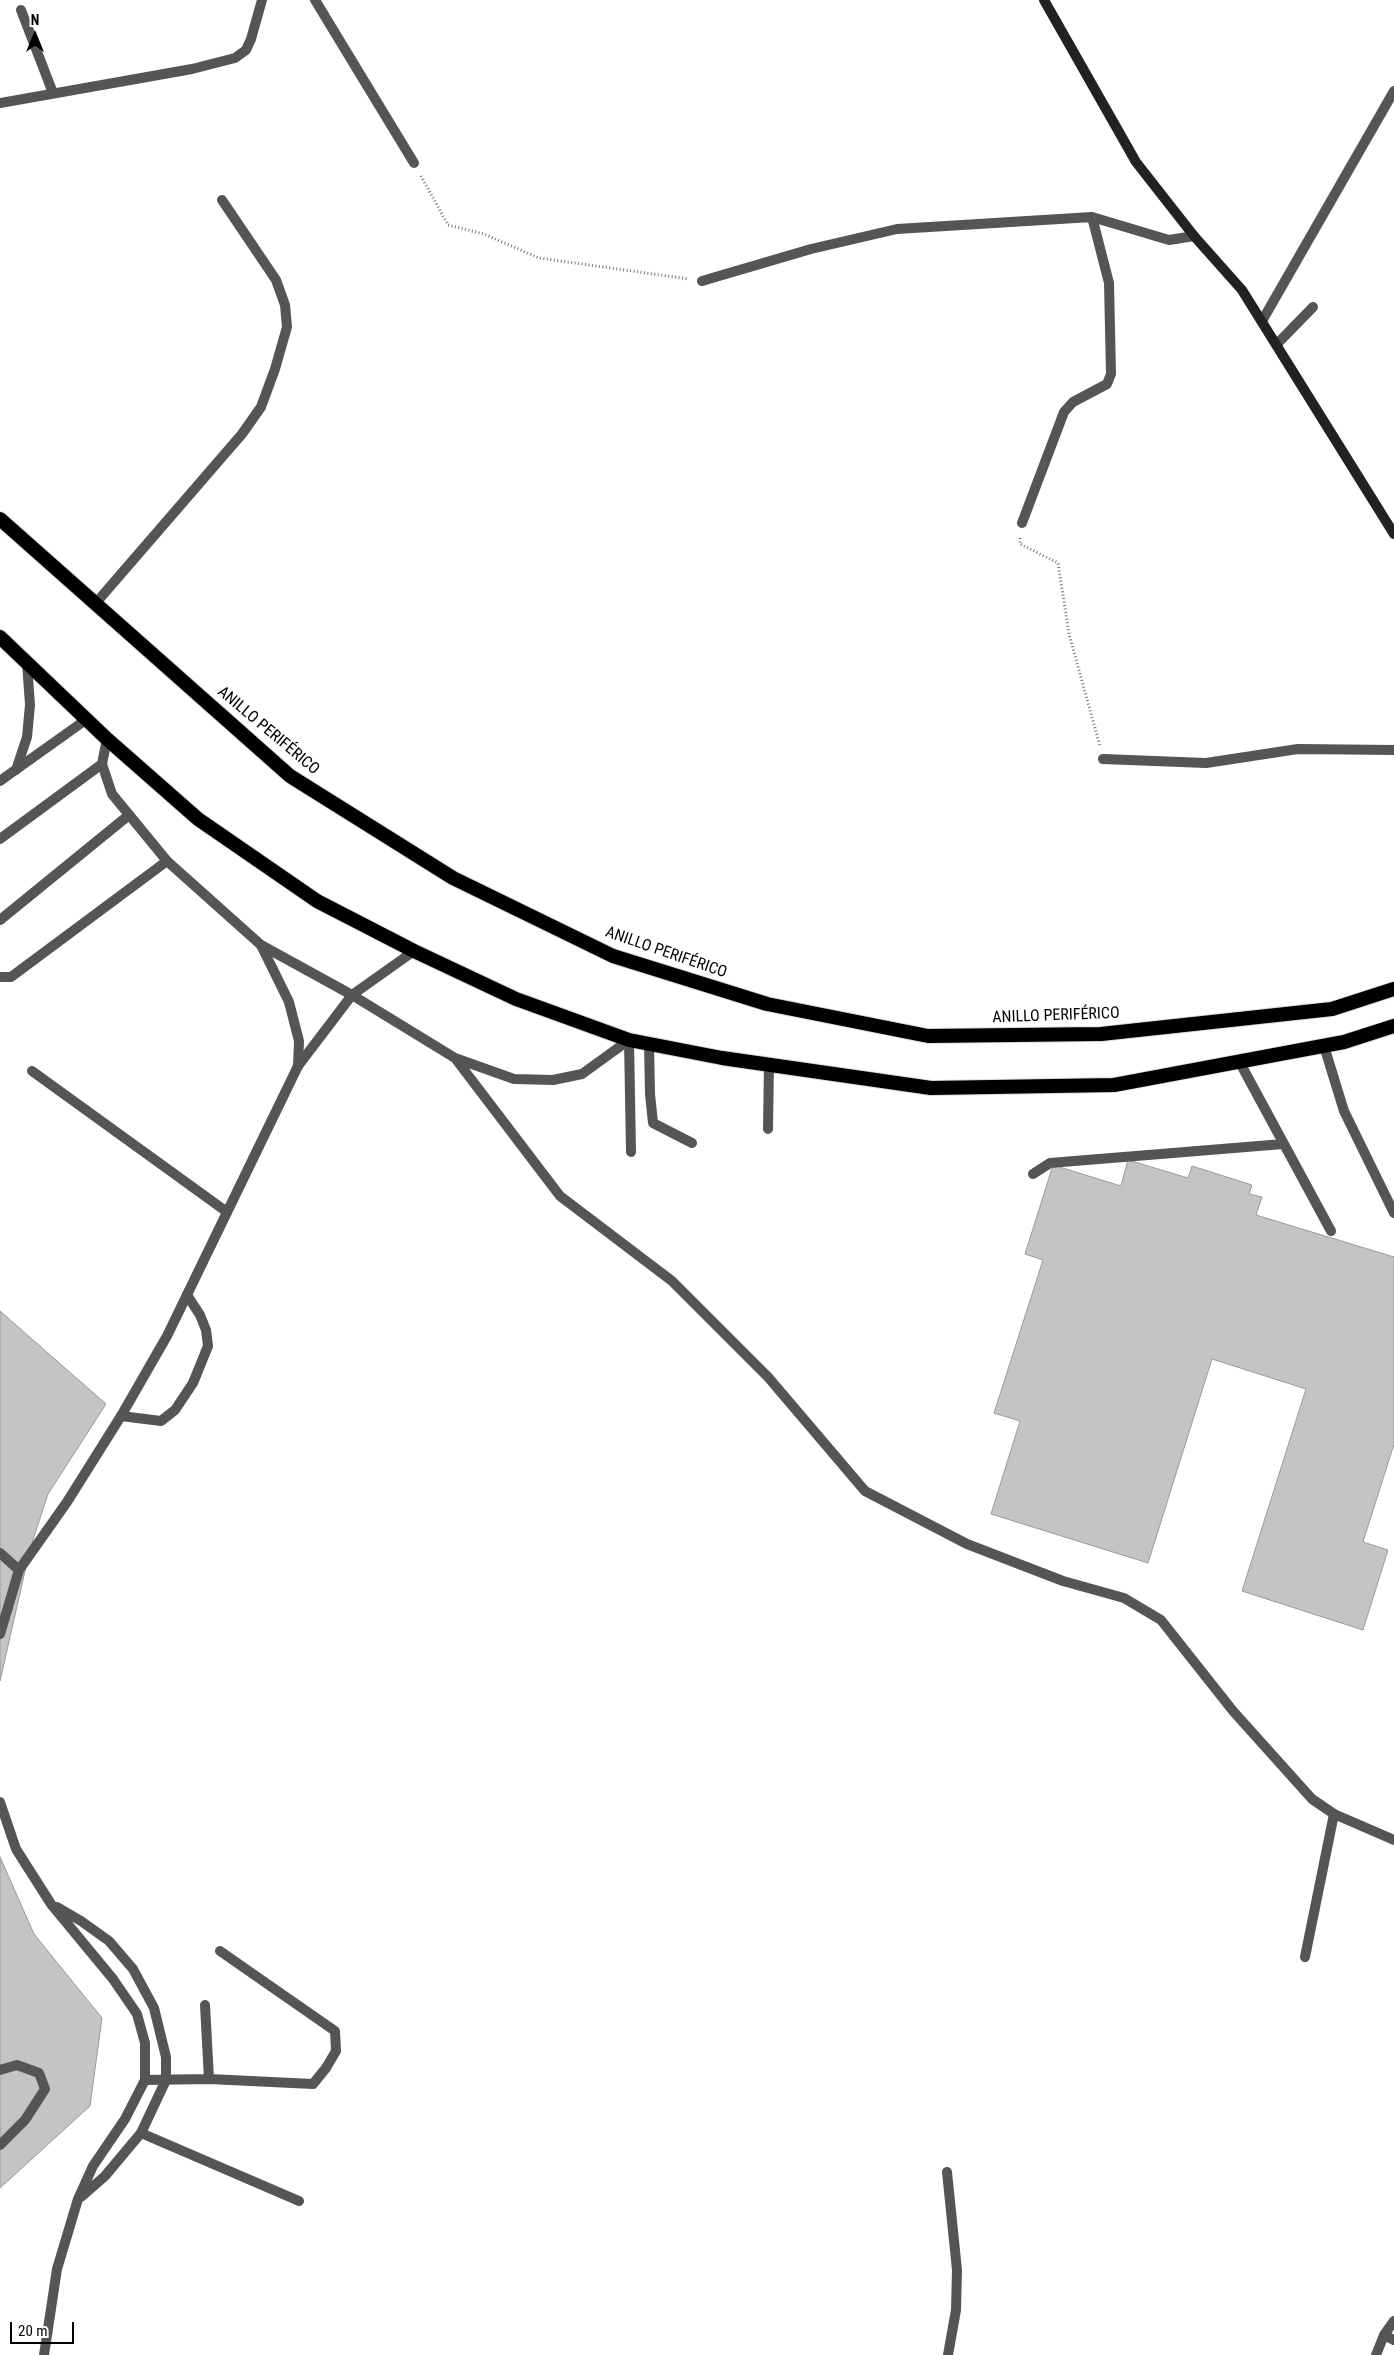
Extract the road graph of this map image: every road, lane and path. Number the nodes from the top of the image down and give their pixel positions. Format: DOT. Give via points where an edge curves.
graph roads {
  1 [pos="262,0"];
  2 [pos="315,0"];
  3 [pos="1044,0"];
  4 [pos="22,10"];
  5 [pos="1394,91"];
  6 [pos="53,93"];
  7 [pos="0,103"];
  8 [pos="414,163"];
  9 [pos="222,200"];
  10 [pos="1092,216"];
  11 [pos="1194,236"];
  12 [pos="702,281"];
  13 [pos="1314,307"];
  14 [pos="1262,321"];
  15 [pos="1277,344"];
  16 [pos="0,519"];
  17 [pos="1022,522"];
  18 [pos="1394,534"];
  19 [pos="95,604"];
  20 [pos="0,637"];
  21 [pos="27,663"];
  22 [pos="87,719"];
  23 [pos="107,739"];
  24 [pos="1394,750"];
  25 [pos="1103,759"];
  26 [pos="102,764"];
  27 [pos="16,770"];
  28 [pos="0,781"];
  29 [pos="129,815"];
  30 [pos="0,839"];
  31 [pos="167,861"];
  32 [pos="0,920"];
  33 [pos="261,945"];
  34 [pos="414,951"];
  35 [pos="0,977"];
  36 [pos="1394,988"];
  37 [pos="352,995"];
  38 [pos="1394,1026"];
  39 [pos="629,1040"];
  40 [pos="649,1044"];
  41 [pos="1324,1046"];
  42 [pos="455,1058"];
  43 [pos="1239,1062"];
  44 [pos="769,1064"];
  45 [pos="298,1066"];
  46 [pos="32,1071"];
  47 [pos="768,1129"];
  48 [pos="692,1143"];
  49 [pos="1283,1144"];
  50 [pos="631,1152"];
  51 [pos="1033,1174"];
  52 [pos="227,1212"];
  53 [pos="1394,1212"];
  54 [pos="1331,1232"];
  55 [pos="187,1295"];
  56 [pos="121,1416"];
  57 [pos="0,1554"];
  58 [pos="19,1570"];
  59 [pos="0,1634"];
  60 [pos="0,1802"];
  61 [pos="1334,1814"];
  62 [pos="1394,1840"];
  63 [pos="50,1904"];
  64 [pos="220,1951"];
  65 [pos="1306,1957"];
  66 [pos="205,2005"];
  67 [pos="0,2070"];
  68 [pos="208,2079"];
  69 [pos="144,2080"];
  70 [pos="166,2080"];
  71 [pos="141,2133"];
  72 [pos="0,2145"];
  73 [pos="947,2172"];
  74 [pos="78,2199"];
  75 [pos="299,2201"];
  76 [pos="1394,2321"];
  77 [pos="1384,2335"];
  78 [pos="1394,2340"];
  79 [pos="44,2355"];
  80 [pos="948,2355"];
  81 [pos="1376,2355"];
  1 -- 6 [label="street" via="246,50 235,58"];
  2 -- 8 [label="street"];
  3 -- 11 [label="main road" via="1136,162"];
  4 -- 6 [label="street"];
  5 -- 14 [label="street"];
  6 -- 7 [label="street"];
  8 -- 12 [label="path" via="448,225 484,234 539,258"];
  9 -- 19 [label="street" via="276,280 285,305 287,327 275,369 261,407 242,434"];
  10 -- 11 [label="street" via="1169,240"];
  10 -- 12 [label="street" via="897,229"];
  10 -- 17 [label="street" via="1109,283 1111,374 1107,384 1073,402 1064,412"];
  11 -- 14 [label="main road" via="1242,290"];
  13 -- 15 [label="street"];
  14 -- 15 [label="main road"];
  15 -- 18 [label="main road"];
  16 -- 19 [label="highway, ANILLO PERIFÉRICO"];
  17 -- 25 [label="path" via="1020,544 1058,563 1069,634"];
  19 -- 36 [label="highway, ANILLO PERIFÉRICO" via="290,776 453,878 613,956 767,1004 928,1036 1101,1034 1332,1009"];
  20 -- 21 [label="highway"];
  21 -- 22 [label="highway"];
  21 -- 27 [label="street" via="30,705 27,737"];
  22 -- 23 [label="highway"];
  22 -- 27 [label="street"];
  23 -- 26 [label="street"];
  23 -- 34 [label="highway" via="206,825 317,901"];
  24 -- 25 [label="street" via="1298,749 1206,763"];
  26 -- 29 [label="street" via="112,794"];
  26 -- 30 [label="street"];
  27 -- 28 [label="street"];
  29 -- 31 [label="street"];
  29 -- 32 [label="street"];
  31 -- 33 [label="street"];
  31 -- 35 [label="street" via="11,977"];
  33 -- 37 [label="street"];
  33 -- 45 [label="street" via="289,1002 299,1041"];
  34 -- 37 [label="street"];
  34 -- 39 [label="highway" via="516,999"];
  37 -- 42 [label="street"];
  37 -- 45 [label="street"];
  38 -- 41 [label="highway"];
  39 -- 40 [label="highway"];
  39 -- 42 [label="street" via="582,1074 553,1080 514,1079"];
  39 -- 50 [label="street"];
  40 -- 44 [label="highway"];
  40 -- 48 [label="street" via="654,1123"];
  41 -- 43 [label="highway"];
  41 -- 53 [label="street" via="1344,1111"];
  42 -- 61 [label="street" via="560,1196 672,1281 768,1377 865,1491 967,1544 1063,1581 1124,1598 1161,1620 1233,1711 1312,1799"];
  43 -- 44 [label="highway" via="1114,1085 931,1088"];
  43 -- 49 [label="street"];
  44 -- 47 [label="street"];
  45 -- 52 [label="street"];
  46 -- 52 [label="street"];
  49 -- 51 [label="street" via="1050,1164"];
  49 -- 54 [label="street"];
  52 -- 55 [label="street"];
  55 -- 56 [label="street"];
  55 -- 56 [label="street" via="200,1315 208,1346 193,1383 175,1410 162,1421"];
  56 -- 58 [label="street"];
  57 -- 58 [label="street"];
  58 -- 59 [label="street"];
  60 -- 63 [label="street" via="16,1849"];
  61 -- 62 [label="street"];
  61 -- 65 [label="street"];
  63 -- 69 [label="street" via="113,1979 137,2014 145,2043"];
  63 -- 70 [label="street" via="109,1941 133,1969 154,2008 166,2057"];
  64 -- 68 [label="street" via="335,2031 336,2051 313,2084"];
  66 -- 68 [label="street"];
  67 -- 72 [label="street" via="17,2065 40,2073 45,2089 25,2120"];
  68 -- 70 [label="street"];
  69 -- 70 [label="street"];
  69 -- 74 [label="street" via="125,2119 93,2166"];
  70 -- 71 [label="street"];
  71 -- 74 [label="street" via="105,2176"];
  71 -- 75 [label="street"];
  73 -- 80 [label="street" via="957,2270 956,2310"];
  74 -- 79 [label="street" via="57,2269"];
  76 -- 77 [label="street"];
  77 -- 78 [label="street"];
  77 -- 81 [label="street"];
}
